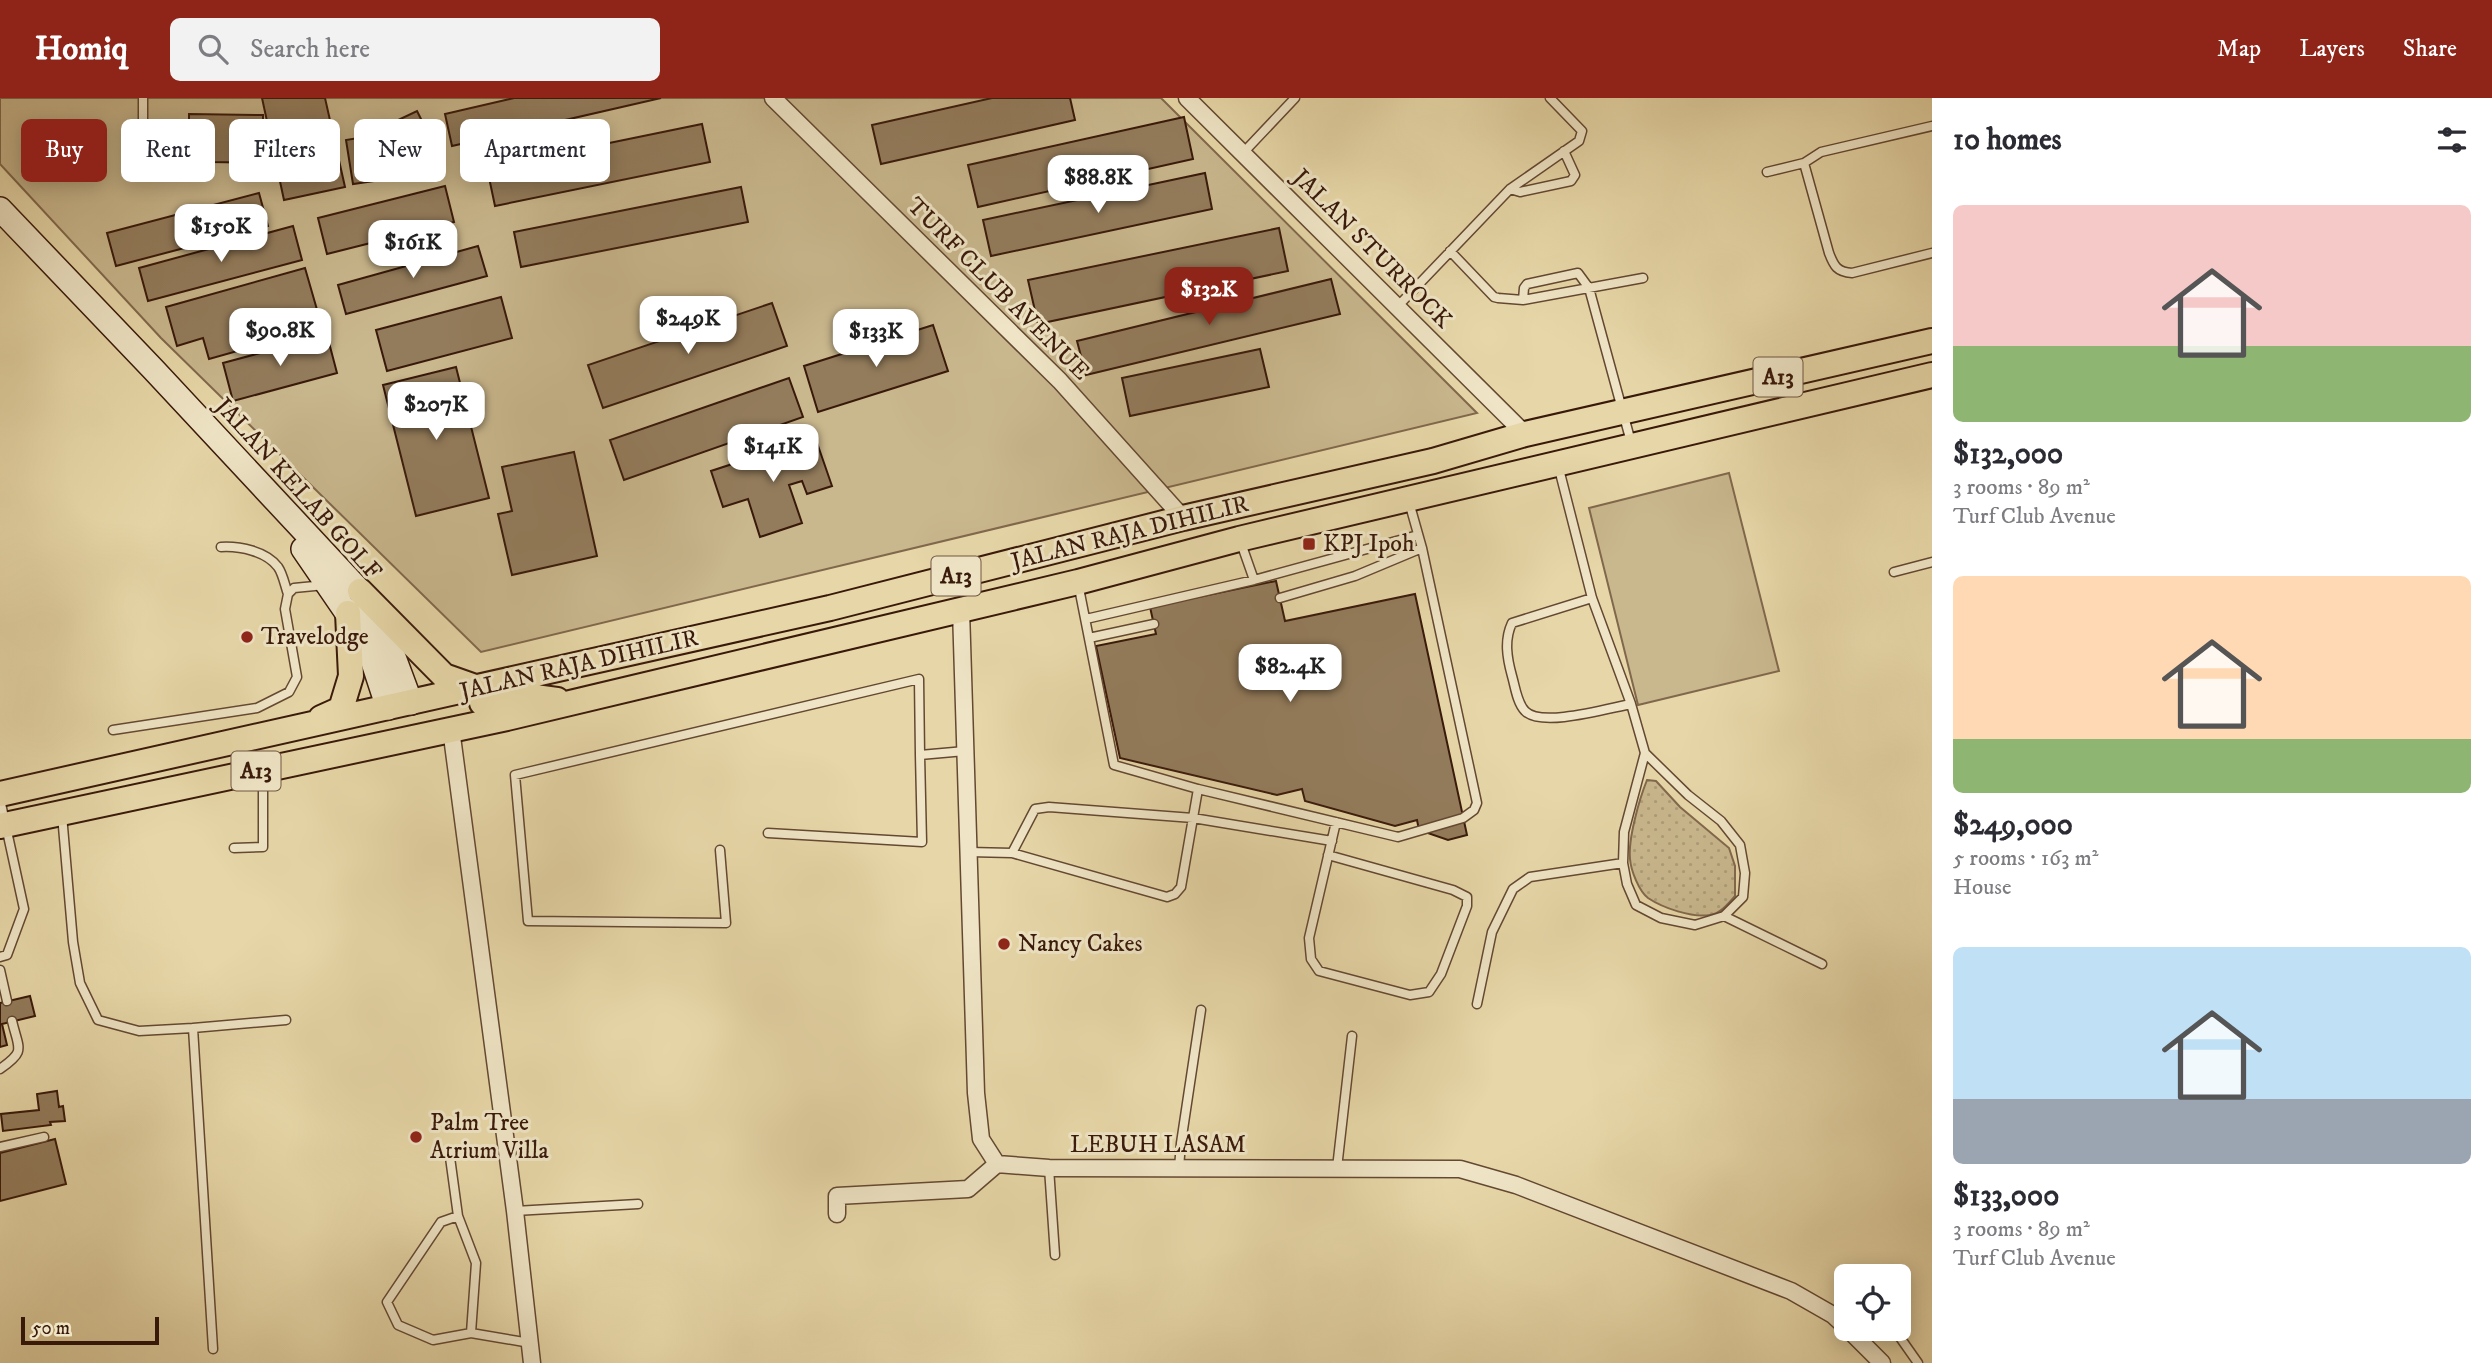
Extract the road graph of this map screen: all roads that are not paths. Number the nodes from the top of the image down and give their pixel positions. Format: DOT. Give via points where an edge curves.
graph roads {
  1 [pos="143,98"];
  2 [pos="773,98"];
  3 [pos="1186,98"];
  4 [pos="1295,98"];
  5 [pos="1550,98"];
  6 [pos="143,119"];
  7 [pos="1932,126"];
  8 [pos="1564,151"];
  9 [pos="1243,153"];
  10 [pos="1804,163"];
  11 [pos="1767,172"];
  12 [pos="1510,189"];
  13 [pos="0,209"];
  14 [pos="0,224"];
  15 [pos="1450,251"];
  16 [pos="1932,253"];
  17 [pos="1643,278"];
  18 [pos="1589,288"];
  19 [pos="1523,300"];
  20 [pos="1398,306"];
  21 [pos="1932,341"];
  22 [pos="1932,375"];
  23 [pos="1623,412"];
  24 [pos="1525,434"];
  25 [pos="1632,445"];
  26 [pos="1557,463"];
  27 [pos="1408,499"];
  28 [pos="1248,503"];
  29 [pos="1183,518"];
  30 [pos="1419,535"];
  31 [pos="1239,539"];
  32 [pos="221,547"];
  33 [pos="1422,548"];
  34 [pos="1932,562"];
  35 [pos="1894,572"];
  36 [pos="1254,580"];
  37 [pos="1078,582"];
  38 [pos="347,593"];
  39 [pos="288,594"];
  40 [pos="1280,598"];
  41 [pos="1592,598"];
  42 [pos="961,610"];
  43 [pos="1086,619"];
  44 [pos="1154,624"];
  45 [pos="1089,638"];
  46 [pos="478,688"];
  47 [pos="573,702"];
  48 [pos="1631,704"];
  49 [pos="400,709"];
  50 [pos="304,726"];
  51 [pos="451,729"];
  52 [pos="113,730"];
  53 [pos="965,751"];
  54 [pos="1645,753"];
  55 [pos="920,755"];
  56 [pos="275,767"];
  57 [pos="1198,789"];
  58 [pos="0,797"];
  59 [pos="61,812"];
  60 [pos="1193,818"];
  61 [pos="1336,822"];
  62 [pos="3,825"];
  63 [pos="768,833"];
  64 [pos="1332,841"];
  65 [pos="234,848"];
  66 [pos="720,850"];
  67 [pos="969,852"];
  68 [pos="1012,853"];
  69 [pos="1328,855"];
  70 [pos="1623,863"];
  71 [pos="1724,916"];
  72 [pos="0,957"];
  73 [pos="1822,964"];
  74 [pos="0,970"];
  75 [pos="7,1001"];
  76 [pos="1477,1004"];
  77 [pos="1201,1010"];
  78 [pos="286,1020"];
  79 [pos="12,1021"];
  80 [pos="193,1028"];
  81 [pos="1352,1036"];
  82 [pos="0,1069"];
  83 [pos="44,1137"];
  84 [pos="0,1147"];
  85 [pos="449,1150"];
  86 [pos="997,1164"];
  87 [pos="1049,1168"];
  88 [pos="1179,1168"];
  89 [pos="1337,1168"];
  90 [pos="638,1204"];
  91 [pos="515,1211"];
  92 [pos="837,1214"];
  93 [pos="458,1216"];
  94 [pos="1055,1255"];
  95 [pos="1834,1316"];
  96 [pos="471,1333"];
  97 [pos="1860,1341"];
  98 [pos="1903,1341"];
  99 [pos="530,1343"];
  100 [pos="213,1349"];
  101 [pos="531,1363"];
  102 [pos="1882,1363"];
  103 [pos="1918,1363"];
  1 -- 6 [label="lane"];
  2 -- 29 [label="street, TURF CLUB AVENUE" via="1060,382"];
  3 -- 9 [label="street, JALAN STURROCK"];
  4 -- 9 [label="lane"];
  5 -- 8 [label="lane" via="1582,131 1579,141"];
  7 -- 10 [label="lane" via="1822,152"];
  8 -- 12 [label="lane"];
  8 -- 12 [label="lane" via="1575,175 1571,181 1520,192"];
  9 -- 20 [label="street, JALAN STURROCK"];
  10 -- 11 [label="lane"];
  10 -- 16 [label="lane" via="1829,253 1842,272"];
  12 -- 15 [label="lane"];
  13 -- 38 [label="street, JALAN KELAB GOLF" via="153,369"];
  14 -- 38 [label="street, JALAN KELAB GOLF"];
  15 -- 19 [label="lane" via="1494,297"];
  15 -- 20 [label="lane"];
  17 -- 18 [label="lane"];
  18 -- 19 [label="lane"];
  18 -- 19 [label="lane" via="1578,273 1527,284"];
  18 -- 23 [label="lane"];
  20 -- 24 [label="street, JALAN STURROCK"];
  21 -- 23 [label="main road, JALAN RAJA DIHILIR / A13"];
  22 -- 25 [label="main road, JALAN RAJA DIHILIR / A13"];
  23 -- 24 [label="main road, JALAN RAJA DIHILIR / A13"];
  23 -- 25 [label="lane"];
  24 -- 28 [label="main road, JALAN RAJA DIHILIR / A13"];
  25 -- 26 [label="main road, JALAN RAJA DIHILIR / A13"];
  26 -- 27 [label="main road, JALAN RAJA DIHILIR / A13"];
  26 -- 41 [label="lane"];
  27 -- 28 [label="main road" via="1377,489"];
  27 -- 30 [label="lane"];
  27 -- 31 [label="main road, JALAN RAJA DIHILIR / A13"];
  28 -- 29 [label="main road, JALAN RAJA DIHILIR / A13"];
  29 -- 46 [label="main road, JALAN RAJA DIHILIR / A13" via="830,608"];
  30 -- 33 [label="lane"];
  30 -- 36 [label="lane"];
  31 -- 36 [label="lane"];
  31 -- 37 [label="main road, JALAN RAJA DIHILIR / A13"];
  32 -- 39 [label="lane" via="239,546 263,556 278,567"];
  33 -- 40 [label="lane" via="1355,576"];
  33 -- 61 [label="lane" via="1474,810 1463,818 1398,837"];
  34 -- 35 [label="lane"];
  36 -- 43 [label="lane"];
  37 -- 42 [label="main road, JALAN RAJA DIHILIR / A13"];
  37 -- 43 [label="lane"];
  38 -- 39 [label="lane" via="300,587"];
  38 -- 46 [label="main road" via="444,676"];
  38 -- 49 [label="street"];
  38 -- 50 [label="main road" via="351,676 341,709"];
  39 -- 52 [label="lane" via="285,609 297,677 289,692 257,708"];
  41 -- 48 [label="lane"];
  41 -- 48 [label="lane" via="1512,623 1507,634 1508,662 1518,697 1525,712 1541,719"];
  42 -- 47 [label="main road, JALAN RAJA DIHILIR / A13"];
  42 -- 53 [label="street"];
  43 -- 45 [label="lane"];
  44 -- 45 [label="lane"];
  45 -- 57 [label="lane" via="1114,765"];
  46 -- 49 [label="main road, JALAN RAJA DIHILIR / A13"];
  47 -- 49 [label="main road" via="505,698 411,720"];
  47 -- 51 [label="main road, JALAN RAJA DIHILIR / A13"];
  48 -- 54 [label="lane"];
  49 -- 50 [label="main road, JALAN RAJA DIHILIR / A13"];
  49 -- 56 [label="main road" via="382,733 303,750"];
  50 -- 58 [label="main road, JALAN RAJA DIHILIR / A13"];
  51 -- 56 [label="main road, JALAN RAJA DIHILIR / A13"];
  51 -- 91 [label="street"];
  53 -- 55 [label="lane"];
  53 -- 67 [label="street"];
  54 -- 70 [label="lane" via="1624,832"];
  54 -- 71 [label="lane" via="1721,821 1740,845 1743,897"];
  55 -- 63 [label="lane" via="922,842"];
  55 -- 66 [label="lane" via="919,679 515,775 528,921 726,923"];
  56 -- 59 [label="main road, JALAN RAJA DIHILIR / A13"];
  56 -- 65 [label="lane" via="263,847"];
  57 -- 60 [label="lane"];
  57 -- 61 [label="lane"];
  58 -- 62 [label="lane"];
  59 -- 62 [label="main road, JALAN RAJA DIHILIR / A13"];
  59 -- 80 [label="lane" via="80,983 98,1020 139,1031"];
  60 -- 64 [label="lane"];
  60 -- 68 [label="lane" via="1049,807 1035,810"];
  60 -- 68 [label="lane" via="1181,887 1167,897"];
  61 -- 64 [label="lane"];
  62 -- 72 [label="lane" via="24,909 7,955"];
  64 -- 69 [label="lane"];
  67 -- 68 [label="lane"];
  67 -- 86 [label="street" via="981,1139"];
  69 -- 69 [label="lane" via="1467,897 1441,974 1429,992 1410,995 1319,971 1311,959 1309,938"];
  70 -- 71 [label="lane" via="1636,905 1661,918 1695,925"];
  70 -- 76 [label="lane" via="1530,877 1513,889 1492,932"];
  71 -- 73 [label="lane"];
  74 -- 75 [label="lane"];
  77 -- 88 [label="lane"];
  78 -- 80 [label="lane"];
  79 -- 82 [label="lane" via="19,1050 15,1060"];
  80 -- 100 [label="lane"];
  81 -- 89 [label="lane"];
  83 -- 84 [label="lane"];
  85 -- 93 [label="lane"];
  86 -- 87 [label="street, LEBUH LASAM"];
  86 -- 92 [label="street" via="968,1189 837,1196"];
  87 -- 88 [label="street, LEBUH LASAM"];
  87 -- 94 [label="lane"];
  88 -- 89 [label="street, LEBUH LASAM"];
  89 -- 95 [label="street, LEBUH LASAM" via="1460,1169 1516,1185 1791,1292"];
  90 -- 91 [label="lane"];
  91 -- 99 [label="street"];
  93 -- 96 [label="lane" via="476,1262"];
  93 -- 96 [label="lane" via="440,1222 387,1302 398,1325 432,1340"];
  96 -- 99 [label="lane"];
  97 -- 102 [label="street, LEBUH LASAM"];
  98 -- 103 [label="lane"];
  99 -- 101 [label="street"];
}
